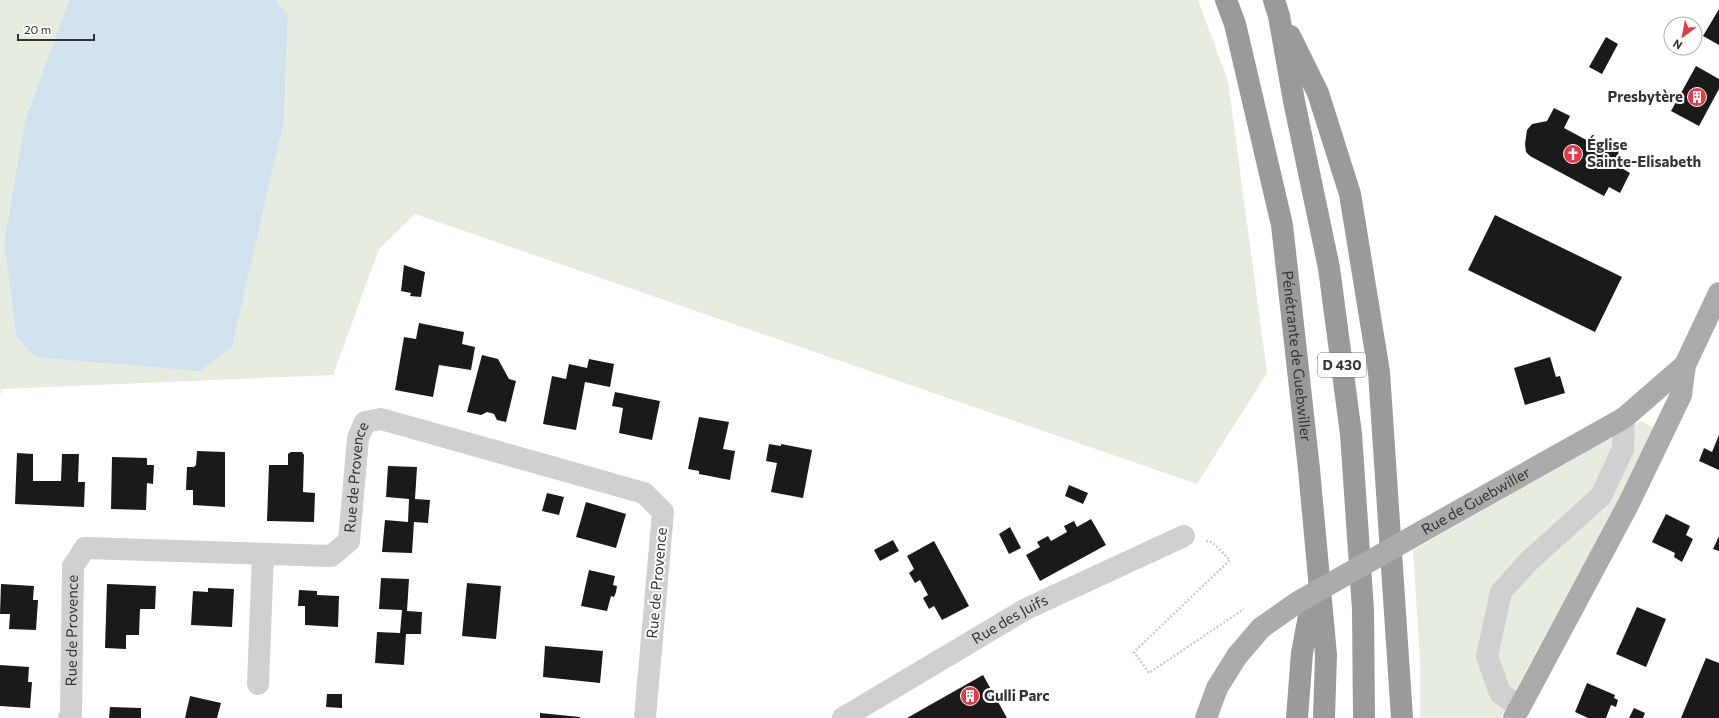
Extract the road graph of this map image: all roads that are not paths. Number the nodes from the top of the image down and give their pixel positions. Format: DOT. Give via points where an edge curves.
graph roads {
  1 [pos="1226,0"];
  2 [pos="1277,8"];
  3 [pos="1719,293"];
  4 [pos="1685,365"];
  5 [pos="1624,418"];
  6 [pos="1184,536"];
  7 [pos="263,554"];
  8 [pos="1318,568"];
  9 [pos="258,684"];
  10 [pos="1517,713"];
  11 [pos="69,718"];
  12 [pos="646,718"];
  13 [pos="843,718"];
  14 [pos="1206,718"];
  15 [pos="1297,718"];
  16 [pos="1324,718"];
  17 [pos="1364,718"];
  18 [pos="1402,718"];
  1 -- 8 [label="highway, Pénétrante de Guebwiller / D 430" via="1235,24 1282,225"];
  2 -- 17 [label="highway, D 430" via="1329,268 1351,434 1363,610"];
  2 -- 18 [label="highway" via="1318,93 1350,194 1379,372"];
  3 -- 4 [label="main road, Rue de Guebwiller"];
  4 -- 5 [label="main road, Rue de Guebwiller"];
  4 -- 10 [label="main road, Rue de Guebwiller" via="1681,395 1629,503"];
  5 -- 10 [label="street" via="1623,449 1601,496 1529,561 1501,592 1487,656 1500,693"];
  5 -- 14 [label="main road, Rue de Guebwiller, bridge" via="1298,602 1261,628 1237,656 1217,688"];
  6 -- 13 [label="street, Rue des Juifs" via="1026,609"];
  7 -- 9 [label="street"];
  7 -- 11 [label="street, Rue de Provence" via="85,548 73,566"];
  7 -- 12 [label="street, Rue de Provence" via="331,556 348,541 358,438 365,422 381,419 644,493 663,512"];
  8 -- 15 [label="highway" via="1302,653"];
  8 -- 16 [label="highway, Pénétrante de Guebwiller / D 430" via="1326,655"];
}
